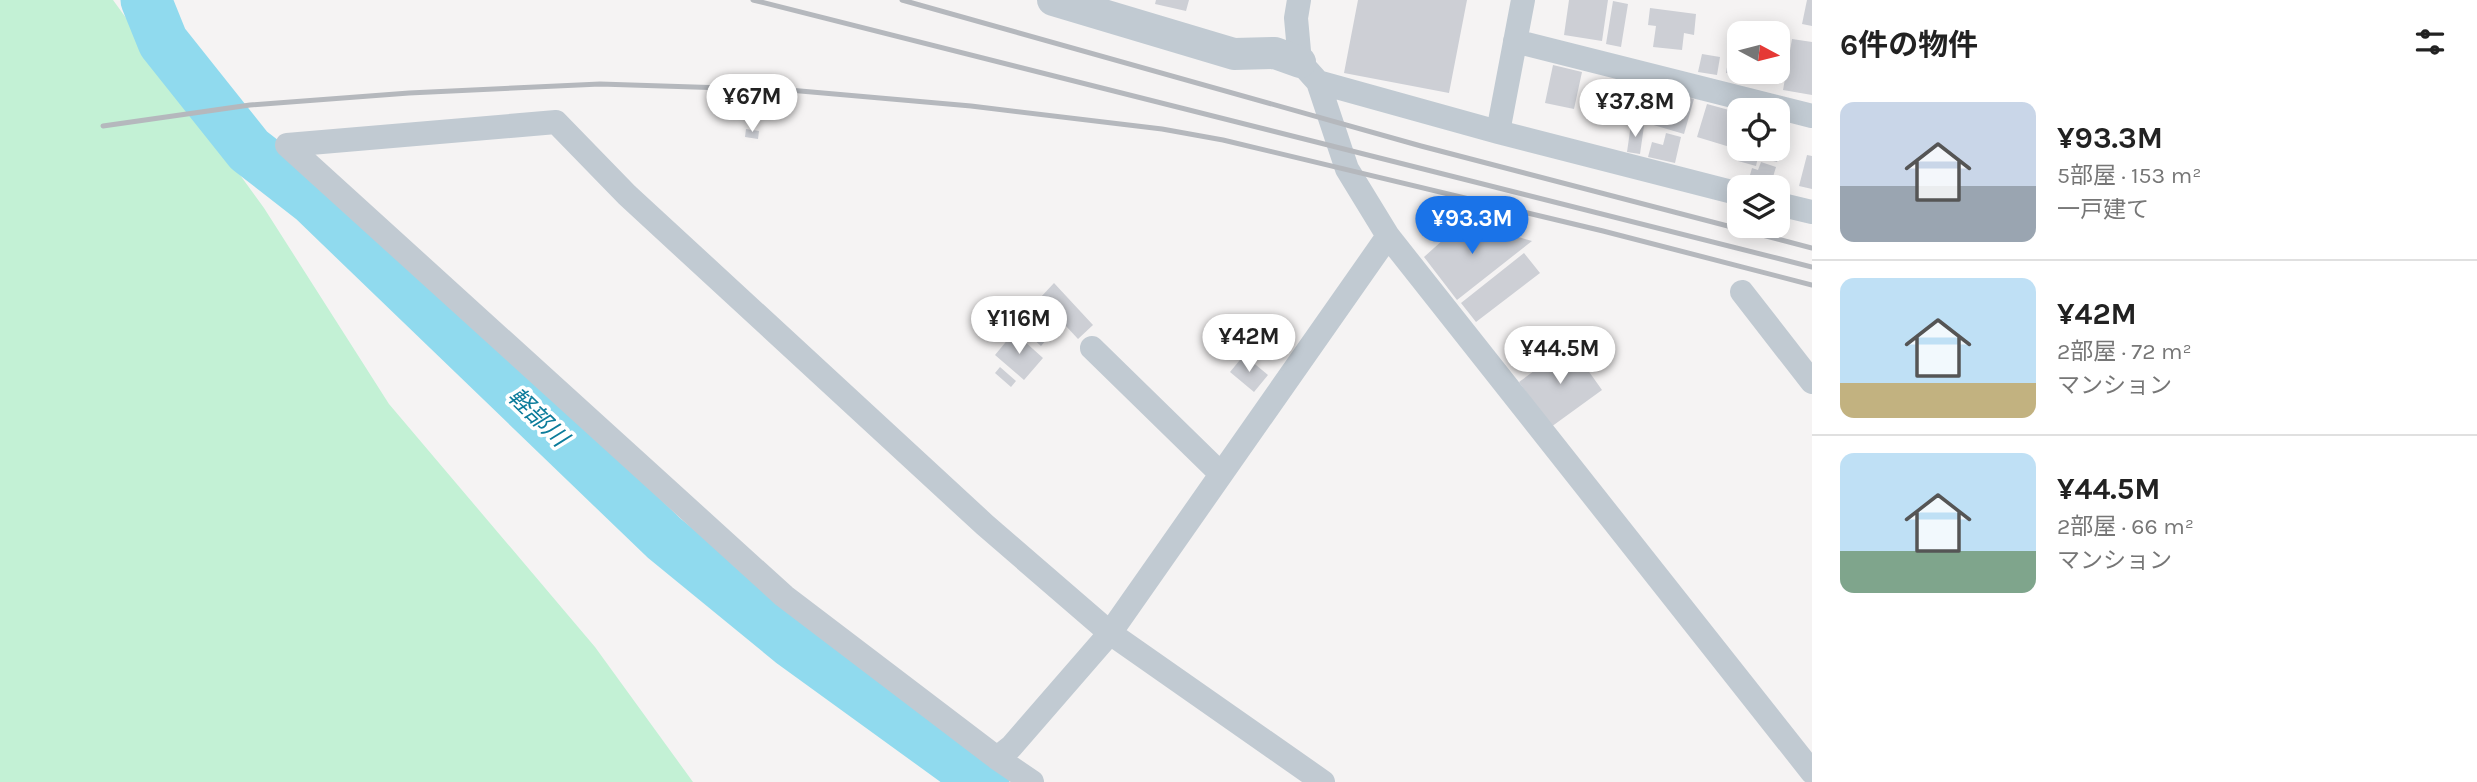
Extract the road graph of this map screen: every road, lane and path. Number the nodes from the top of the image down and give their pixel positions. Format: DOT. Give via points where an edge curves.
graph roads {
  1 [pos="1053,0"];
  2 [pos="1298,0"];
  3 [pos="1523,0"];
  4 [pos="1515,41"];
  5 [pos="1309,72"];
  6 [pos="1812,116"];
  7 [pos="1498,132"];
  8 [pos="1727,191"];
  9 [pos="1790,207"];
  10 [pos="1812,212"];
  11 [pos="1388,236"];
  12 [pos="1742,292"];
  13 [pos="1092,348"];
  14 [pos="1812,382"];
  15 [pos="1221,474"];
  16 [pos="1110,633"];
  17 [pos="997,758"];
  18 [pos="1812,772"];
  19 [pos="1032,782"];
  20 [pos="1323,782"];
  1 -- 5 [label="street" via="1234,54 1275,53"];
  2 -- 5 [label="street" via="1296,18"];
  3 -- 4 [label="street"];
  4 -- 6 [label="street"];
  4 -- 7 [label="street"];
  5 -- 7 [label="street"];
  5 -- 11 [label="street" via="1347,169"];
  7 -- 8 [label="street"];
  9 -- 10 [label="street"];
  11 -- 15 [label="street"];
  11 -- 18 [label="street"];
  12 -- 14 [label="street"];
  13 -- 15 [label="street"];
  15 -- 16 [label="street"];
  16 -- 17 [label="street"];
  16 -- 17 [label="street" via="975,516 627,195 556,122 287,145 784,596"];
  16 -- 20 [label="street"];
  17 -- 19 [label="street"];
}
